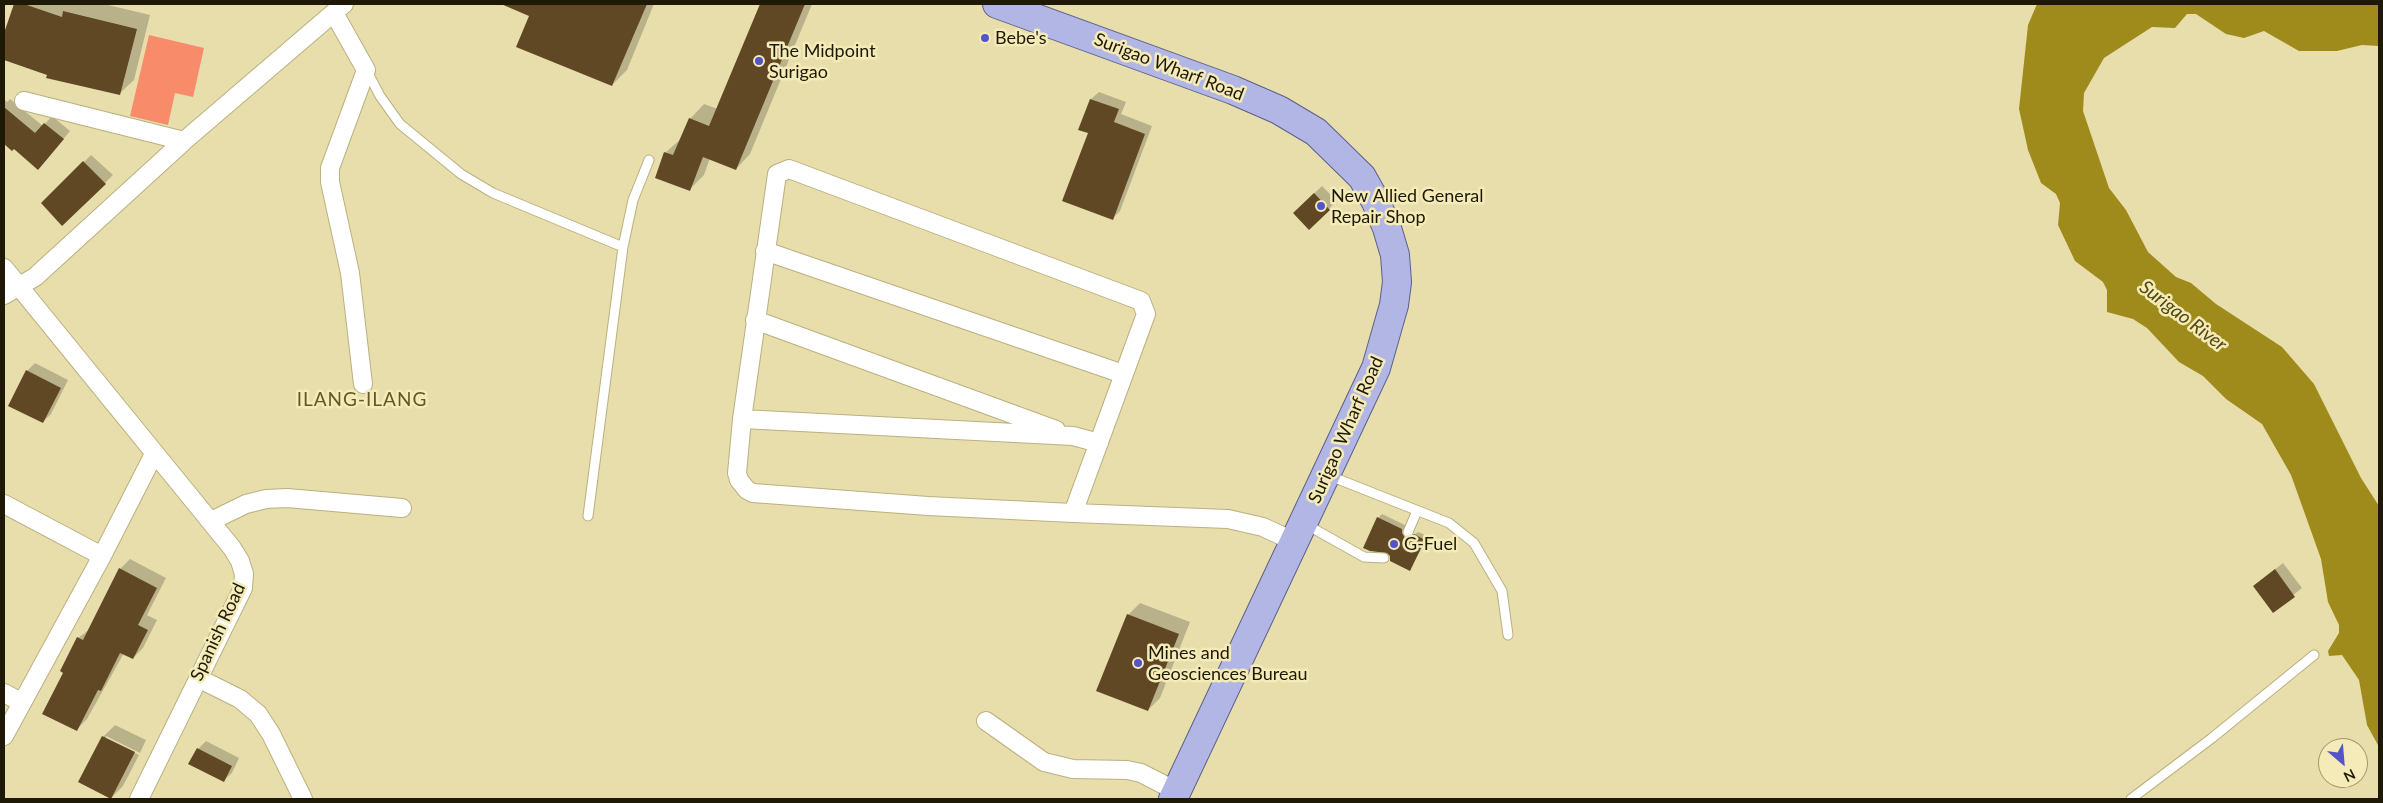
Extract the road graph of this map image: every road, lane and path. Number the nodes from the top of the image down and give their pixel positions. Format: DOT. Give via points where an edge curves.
graph roads {
  1 [pos="996,4"];
  2 [pos="339,8"];
  3 [pos="366,70"];
  4 [pos="24,101"];
  5 [pos="184,141"];
  6 [pos="649,160"];
  7 [pos="623,247"];
  8 [pos="765,251"];
  9 [pos="4,268"];
  10 [pos="20,287"];
  11 [pos="4,295"];
  12 [pos="755,320"];
  13 [pos="1123,374"];
  14 [pos="363,384"];
  15 [pos="742,419"];
  16 [pos="1073,436"];
  17 [pos="1099,443"];
  18 [pos="154,454"];
  19 [pos="1327,475"];
  20 [pos="4,504"];
  21 [pos="402,508"];
  22 [pos="1417,511"];
  23 [pos="1073,513"];
  24 [pos="588,516"];
  25 [pos="211,520"];
  26 [pos="1300,532"];
  27 [pos="1408,532"];
  28 [pos="102,556"];
  29 [pos="1384,558"];
  30 [pos="1508,635"];
  31 [pos="2314,655"];
  32 [pos="198,678"];
  33 [pos="4,693"];
  34 [pos="21,702"];
  35 [pos="986,721"];
  36 [pos="4,736"];
  37 [pos="1175,795"];
  38 [pos="139,799"];
  39 [pos="303,799"];
  40 [pos="2131,799"];
  1 -- 19 [label="main road, Surigao Wharf Road" via="1128,50 1279,110 1316,132 1362,177 1387,228 1395,255 1397,282 1387,336 1376,368"];
  2 -- 3 [label="street"];
  2 -- 5 [label="street"];
  3 -- 7 [label="lane" via="400,124 461,174 493,192"];
  3 -- 14 [label="street" via="330,168 330,182 350,273"];
  4 -- 5 [label="street"];
  5 -- 10 [label="street" via="51,264"];
  6 -- 7 [label="lane" via="632,200"];
  7 -- 24 [label="lane"];
  8 -- 12 [label="street"];
  8 -- 13 [label="street"];
  8 -- 13 [label="street" via="775,178 781,171 790,170 1138,298 1146,314"];
  9 -- 10 [label="street, Spanish Road"];
  10 -- 11 [label="street"];
  10 -- 18 [label="street, Spanish Road"];
  12 -- 15 [label="street"];
  12 -- 16 [label="street"];
  13 -- 17 [label="street"];
  15 -- 16 [label="street"];
  15 -- 23 [label="street" via="737,473 742,486 753,493"];
  16 -- 17 [label="street"];
  17 -- 23 [label="street"];
  18 -- 25 [label="street, Spanish Road"];
  18 -- 28 [label="street"];
  19 -- 22 [label="lane"];
  19 -- 26 [label="main road, Surigao Wharf Road"];
  20 -- 28 [label="street"];
  21 -- 25 [label="street" via="287,498 246,504"];
  22 -- 27 [label="lane"];
  22 -- 30 [label="lane" via="1449,524 1474,544 1502,591"];
  23 -- 26 [label="street" via="1228,519"];
  25 -- 32 [label="street, Spanish Road" via="240,561 244,574 243,588"];
  26 -- 29 [label="lane" via="1364,557"];
  26 -- 37 [label="main road, Surigao Wharf Road"];
  28 -- 34 [label="street"];
  31 -- 40 [label="lane"];
  32 -- 38 [label="street, Spanish Road"];
  32 -- 39 [label="street" via="240,699 258,714"];
  33 -- 34 [label="street"];
  34 -- 36 [label="street"];
  35 -- 37 [label="street" via="1051,765 1073,769 1127,770 1152,777"];
}
